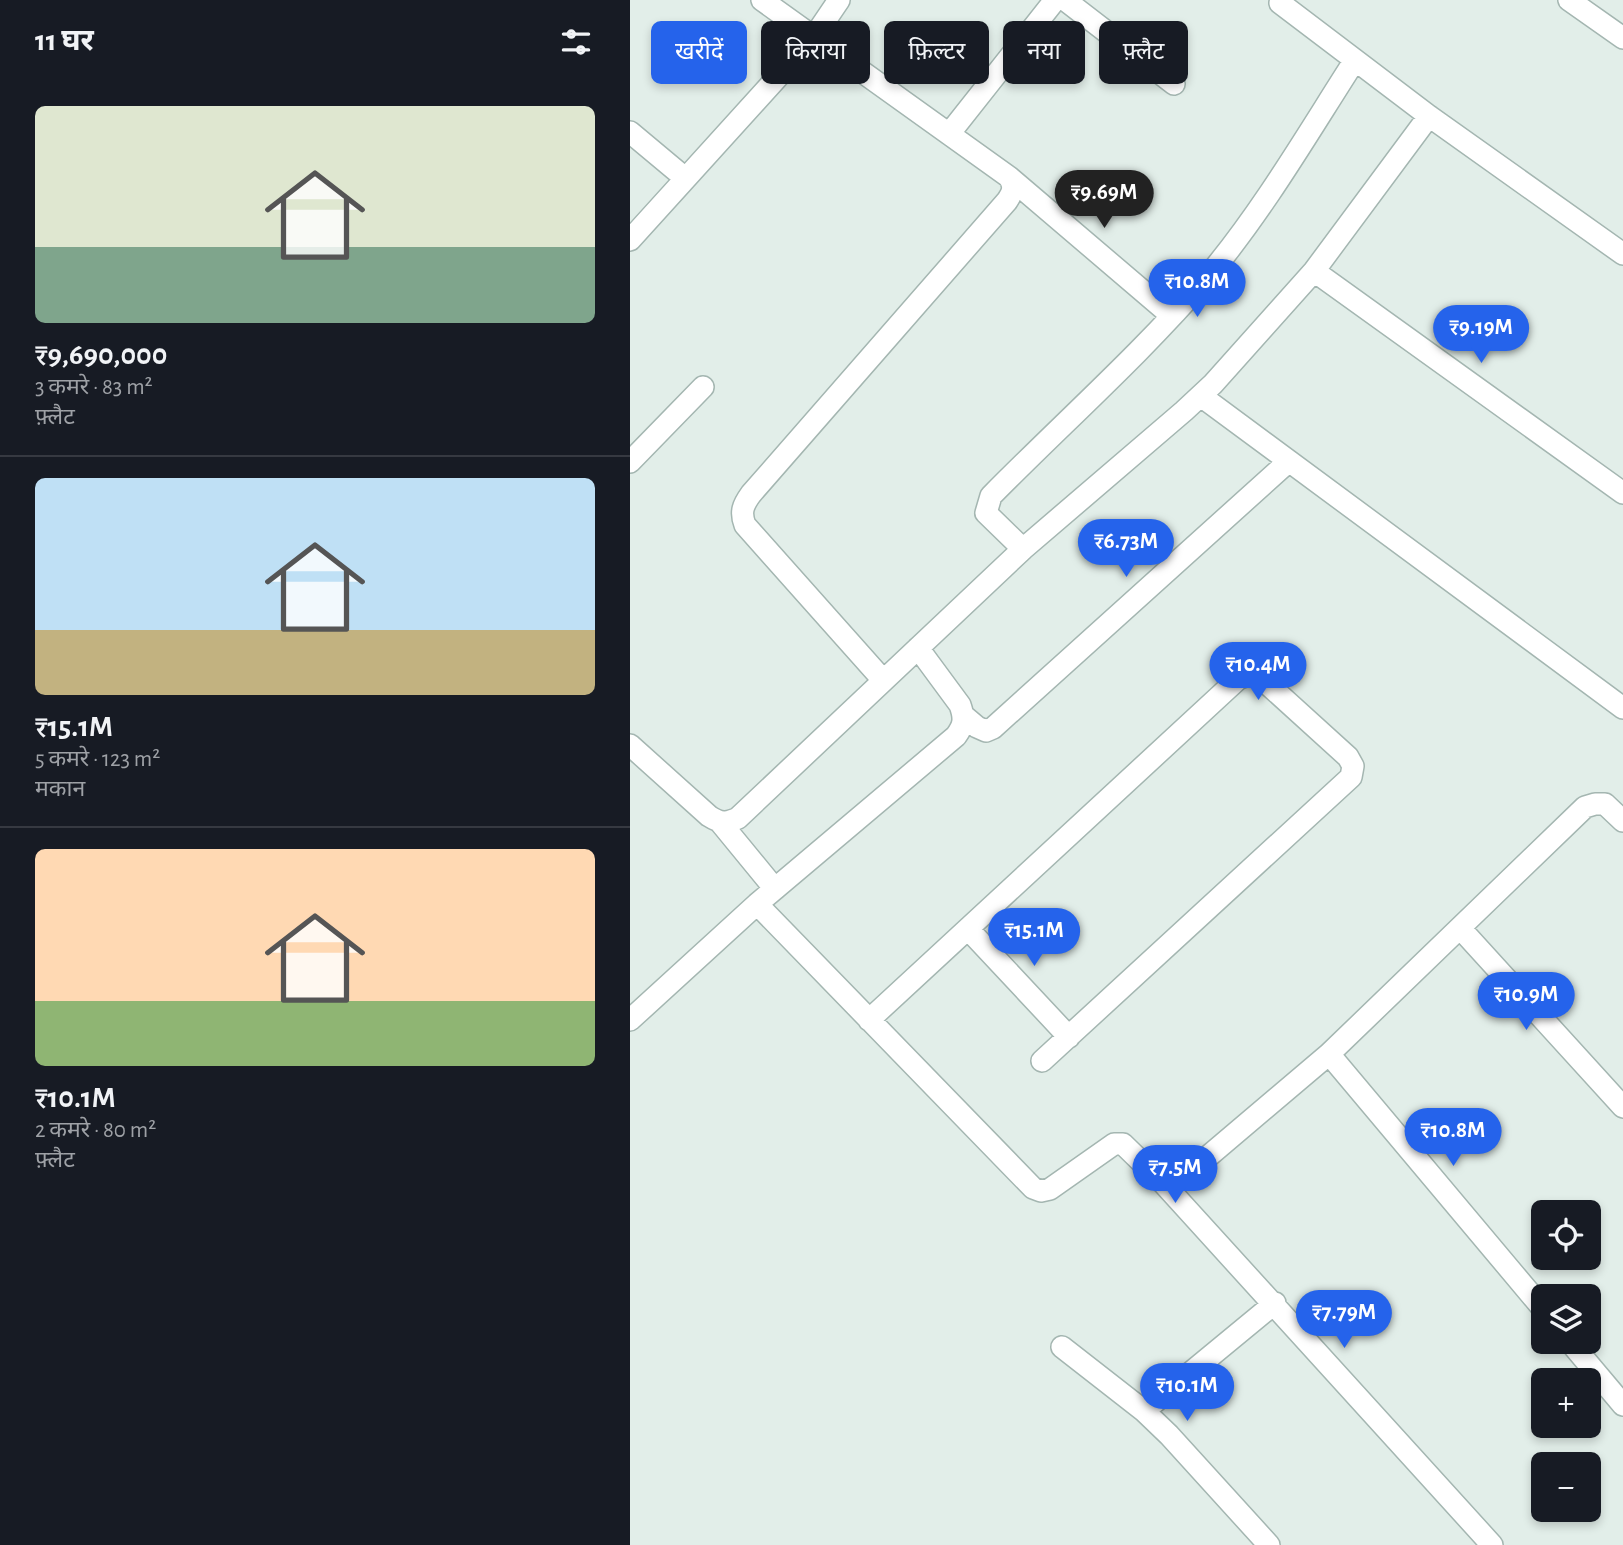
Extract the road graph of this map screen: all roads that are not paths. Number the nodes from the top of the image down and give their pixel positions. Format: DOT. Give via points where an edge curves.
graph roads {
  1 [pos="762,0"];
  2 [pos="839,0"];
  3 [pos="1055,0"];
  4 [pos="1065,0"];
  5 [pos="1569,0"];
  6 [pos="1280,4"];
  7 [pos="792,21"];
  8 [pos="825,21"];
  9 [pos="1099,26"];
  10 [pos="1623,38"];
  11 [pos="1355,60"];
  12 [pos="870,77"];
  13 [pos="771,84"];
  14 [pos="1429,116"];
  15 [pos="630,132"];
  16 [pos="949,134"];
  17 [pos="1009,177"];
  18 [pos="685,178"];
  19 [pos="630,240"];
  20 [pos="1623,254"];
  21 [pos="1314,271"];
  22 [pos="1172,316"];
  23 [pos="703,387"];
  24 [pos="1201,396"];
  25 [pos="1289,461"];
  26 [pos="630,463"];
  27 [pos="1623,493"];
  28 [pos="1023,549"];
  29 [pos="918,648"];
  30 [pos="883,680"];
  31 [pos="1623,708"];
  32 [pos="964,716"];
  33 [pos="630,745"];
  34 [pos="1623,821"];
  35 [pos="720,822"];
  36 [pos="775,889"];
  37 [pos="757,904"];
  38 [pos="1460,928"];
  39 [pos="968,929"];
  40 [pos="630,1020"];
  41 [pos="869,1020"];
  42 [pos="1069,1037"];
  43 [pos="1329,1054"];
  44 [pos="1042,1061"];
  45 [pos="1623,1107"];
  46 [pos="1164,1184"];
  47 [pos="1531,1295"];
  48 [pos="1275,1303"];
  49 [pos="1062,1347"];
  50 [pos="1580,1354"];
  51 [pos="1623,1405"];
  52 [pos="1144,1411"];
  53 [pos="1269,1545"];
  54 [pos="1492,1545"];
  1 -- 7 [label="street"];
  2 -- 8 [label="street"];
  3 -- 16 [label="street"];
  4 -- 9 [label="street"];
  5 -- 10 [label="street"];
  6 -- 11 [label="street"];
  11 -- 14 [label="street"];
  11 -- 22 [label="street" via="1254,215"];
  12 -- 16 [label="street"];
  13 -- 18 [label="street"];
  14 -- 20 [label="street"];
  14 -- 21 [label="street"];
  15 -- 18 [label="street"];
  16 -- 17 [label="street"];
  17 -- 22 [label="street"];
  17 -- 30 [label="street" via="1013,192 1007,201 751,494 741,515"];
  18 -- 19 [label="street"];
  21 -- 24 [label="street"];
  21 -- 27 [label="street"];
  22 -- 28 [label="street" via="991,496 986,513"];
  23 -- 26 [label="street"];
  24 -- 25 [label="street"];
  24 -- 28 [label="street"];
  25 -- 31 [label="street"];
  25 -- 32 [label="street" via="993,728 986,731"];
  28 -- 29 [label="street"];
  29 -- 30 [label="street"];
  29 -- 32 [label="street"];
  30 -- 35 [label="street" via="738,818"];
  32 -- 36 [label="street" via="963,726 950,742"];
  33 -- 35 [label="street"];
  34 -- 38 [label="street" via="1605,804 1585,807"];
  35 -- 36 [label="street"];
  36 -- 37 [label="street"];
  37 -- 40 [label="street"];
  37 -- 41 [label="street"];
  38 -- 43 [label="street"];
  38 -- 45 [label="street"];
  39 -- 41 [label="street"];
  39 -- 42 [label="street"];
  39 -- 42 [label="street" via="1238,679 1250,674 1261,678 1348,757 1353,766 1344,785"];
  41 -- 46 [label="street" via="1033,1188 1050,1189 1114,1144 1123,1144"];
  42 -- 44 [label="street"];
  43 -- 46 [label="street" via="1178,1182"];
  43 -- 47 [label="street"];
  46 -- 48 [label="street"];
  48 -- 52 [label="street"];
  48 -- 54 [label="street"];
  49 -- 52 [label="street"];
  50 -- 51 [label="street"];
  52 -- 53 [label="street"];
}
